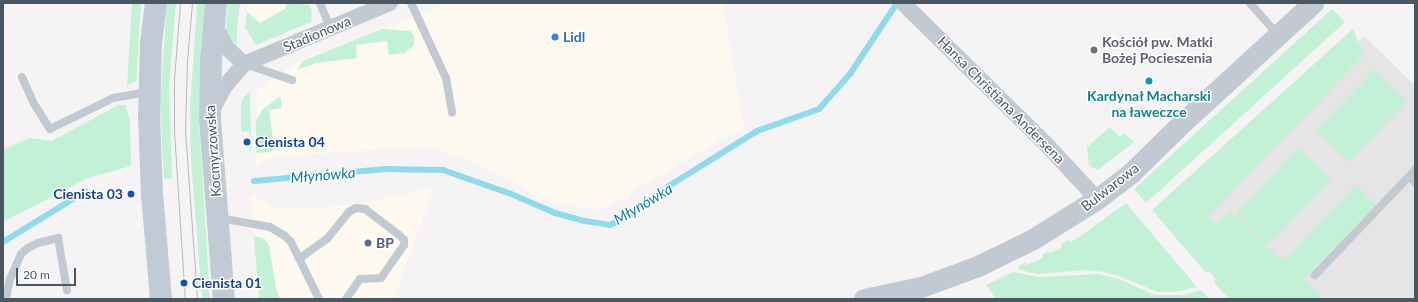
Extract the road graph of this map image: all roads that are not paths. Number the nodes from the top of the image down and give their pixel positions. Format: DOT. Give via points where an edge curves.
graph roads {
  1 [pos="156,3"];
  2 [pos="320,3"];
  3 [pos="410,3"];
  4 [pos="903,3"];
  5 [pos="1250,3"];
  6 [pos="1313,3"];
  7 [pos="386,4"];
  8 [pos="215,13"];
  9 [pos="330,28"];
  10 [pos="1278,35"];
  11 [pos="244,64"];
  12 [pos="22,78"];
  13 [pos="292,80"];
  14 [pos="149,92"];
  15 [pos="452,112"];
  16 [pos="210,119"];
  17 [pos="1415,170"];
  18 [pos="1412,180"];
  19 [pos="1096,199"];
  20 [pos="218,218"];
  21 [pos="299,259"];
  22 [pos="1315,275"];
  23 [pos="67,290"];
  24 [pos="6,299"];
  25 [pos="161,299"];
  26 [pos="224,299"];
  27 [pos="319,299"];
  28 [pos="346,299"];
  29 [pos="864,299"];
  1 -- 14 [label="main road"];
  2 -- 9 [label="lane"];
  3 -- 15 [label="lane" via="446,78"];
  4 -- 19 [label="street, Hansa Christiana Andersena" via="1045,143"];
  5 -- 10 [label="lane"];
  6 -- 10 [label="street, Bulwarowa"];
  7 -- 9 [label="street, Stadionowa"];
  8 -- 11 [label="street" via="226,47"];
  8 -- 16 [label="main road, Kocmyrzowska"];
  9 -- 11 [label="street, Stadionowa"];
  10 -- 19 [label="street, Bulwarowa" via="1131,173"];
  11 -- 13 [label="lane"];
  11 -- 16 [label="street, Stadionowa" via="219,95"];
  12 -- 14 [label="lane" via="50,129 113,98"];
  14 -- 25 [label="main road" via="152,194"];
  16 -- 20 [label="main road, Kocmyrzowska"];
  17 -- 18 [label="lane"];
  18 -- 22 [label="lane"];
  19 -- 29 [label="street, Bulwarowa" via="1033,239 978,266 921,286"];
  20 -- 21 [label="lane" via="277,230 290,242"];
  20 -- 26 [label="main road, Kocmyrzowska"];
  21 -- 27 [label="lane"];
  21 -- 28 [label="lane" via="327,239 349,212 356,208 365,210 399,235 404,240 404,245 381,278 360,279"];
  23 -- 24 [label="lane" via="58,238 38,243 21,254 10,279"];
}
